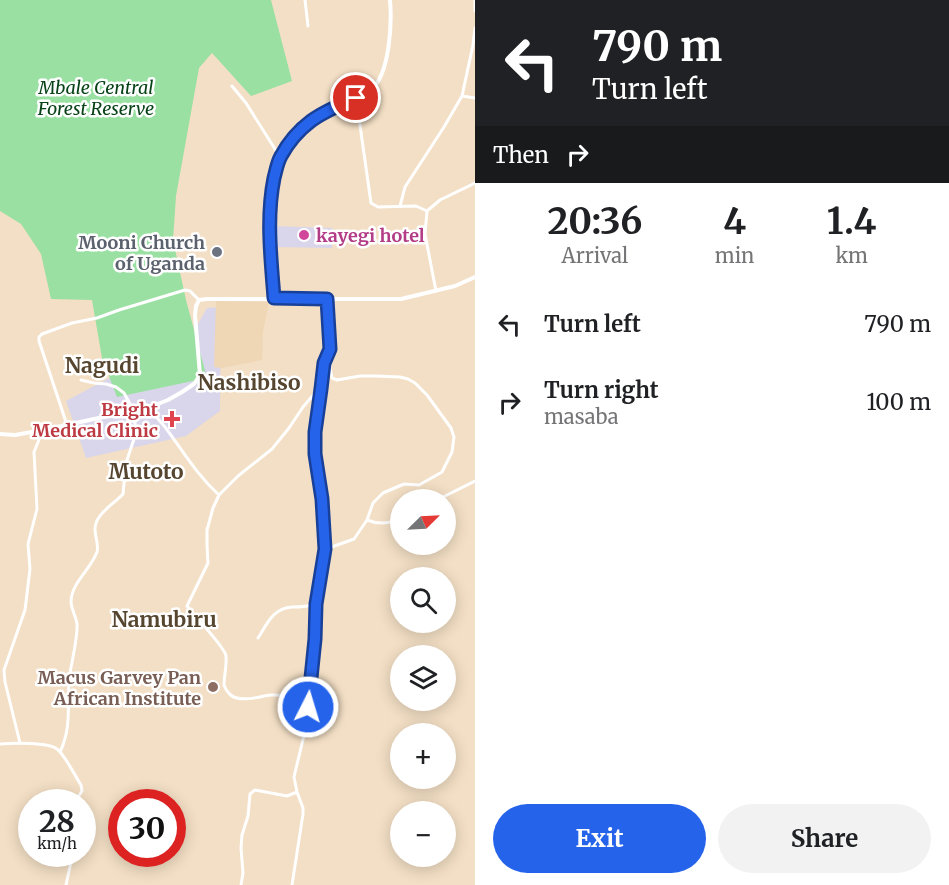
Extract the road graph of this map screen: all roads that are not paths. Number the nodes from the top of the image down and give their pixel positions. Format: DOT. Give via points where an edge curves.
graph roads {
  1 [pos="304,0"];
  2 [pos="390,0"];
  3 [pos="475,0"];
  4 [pos="475,11"];
  5 [pos="308,26"];
  6 [pos="475,28"];
  7 [pos="232,86"];
  8 [pos="462,96"];
  9 [pos="356,98"];
  10 [pos="475,98"];
  11 [pos="280,157"];
  12 [pos="475,183"];
  13 [pos="400,206"];
  14 [pos="427,211"];
  15 [pos="475,277"];
  16 [pos="436,291"];
  17 [pos="274,298"];
  18 [pos="327,299"];
  19 [pos="199,300"];
  20 [pos="330,349"];
  21 [pos="81,380"];
  22 [pos="321,385"];
  23 [pos="150,407"];
  24 [pos="134,410"];
  25 [pos="67,425"];
  26 [pos="43,430"];
  27 [pos="0,434"];
  28 [pos="475,481"];
  29 [pos="456,490"];
  30 [pos="219,495"];
  31 [pos="367,520"];
  32 [pos="390,521"];
  33 [pos="325,549"];
  34 [pos="316,604"];
  35 [pos="258,638"];
  36 [pos="309,695"];
  37 [pos="20,743"];
  38 [pos="0,744"];
  39 [pos="60,752"];
  40 [pos="82,789"];
  41 [pos="297,792"];
  42 [pos="70,867"];
  43 [pos="66,885"];
  44 [pos="241,885"];
  45 [pos="292,885"];
  1 -- 5 [label="street"];
  2 -- 9 [label="street" via="387,54 378,82"];
  3 -- 4 [label="street"];
  6 -- 8 [label="street"];
  7 -- 11 [label="street"];
  8 -- 10 [label="street"];
  8 -- 13 [label="street" via="405,188"];
  9 -- 11 [label="street" via="313,120"];
  9 -- 13 [label="street" via="371,203 378,207"];
  11 -- 17 [label="street" via="270,205"];
  12 -- 14 [label="street"];
  13 -- 14 [label="street"];
  14 -- 16 [label="street" via="425,234"];
  15 -- 16 [label="street"];
  16 -- 18 [label="street" via="401,299"];
  17 -- 18 [label="street"];
  17 -- 19 [label="street"];
  18 -- 20 [label="street"];
  19 -- 23 [label="street" via="195,315 199,377 182,393"];
  19 -- 25 [label="street" via="186,290 42,334 39,341"];
  20 -- 22 [label="street"];
  20 -- 31 [label="street" via="332,378 400,377 415,383 454,437 442,472 419,485 404,484 383,493 373,503"];
  21 -- 24 [label="street" via="116,387"];
  22 -- 30 [label="street" via="272,449"];
  22 -- 33 [label="street" via="315,454"];
  23 -- 24 [label="street"];
  23 -- 30 [label="street"];
  24 -- 25 [label="street"];
  24 -- 39 [label="street" via="135,436 126,459 123,494 96,521 97,552 72,597 77,627 67,733"];
  25 -- 26 [label="street"];
  26 -- 27 [label="street"];
  26 -- 37 [label="street" via="34,452 37,509 28,548 30,569 25,610 4,670"];
  28 -- 29 [label="street"];
  30 -- 36 [label="street" via="207,530 208,563 188,608 224,650 225,687 234,697"];
  31 -- 32 [label="street" via="377,524"];
  31 -- 33 [label="street" via="354,539"];
  33 -- 34 [label="street"];
  34 -- 35 [label="street" via="277,611"];
  34 -- 36 [label="street"];
  36 -- 41 [label="street" via="305,735 295,772"];
  37 -- 38 [label="street"];
  37 -- 39 [label="street" via="50,745"];
  39 -- 40 [label="street"];
  41 -- 44 [label="street" via="287,796 255,790 250,794 242,835"];
  41 -- 45 [label="street" via="303,814"];
  42 -- 43 [label="street"];
}
